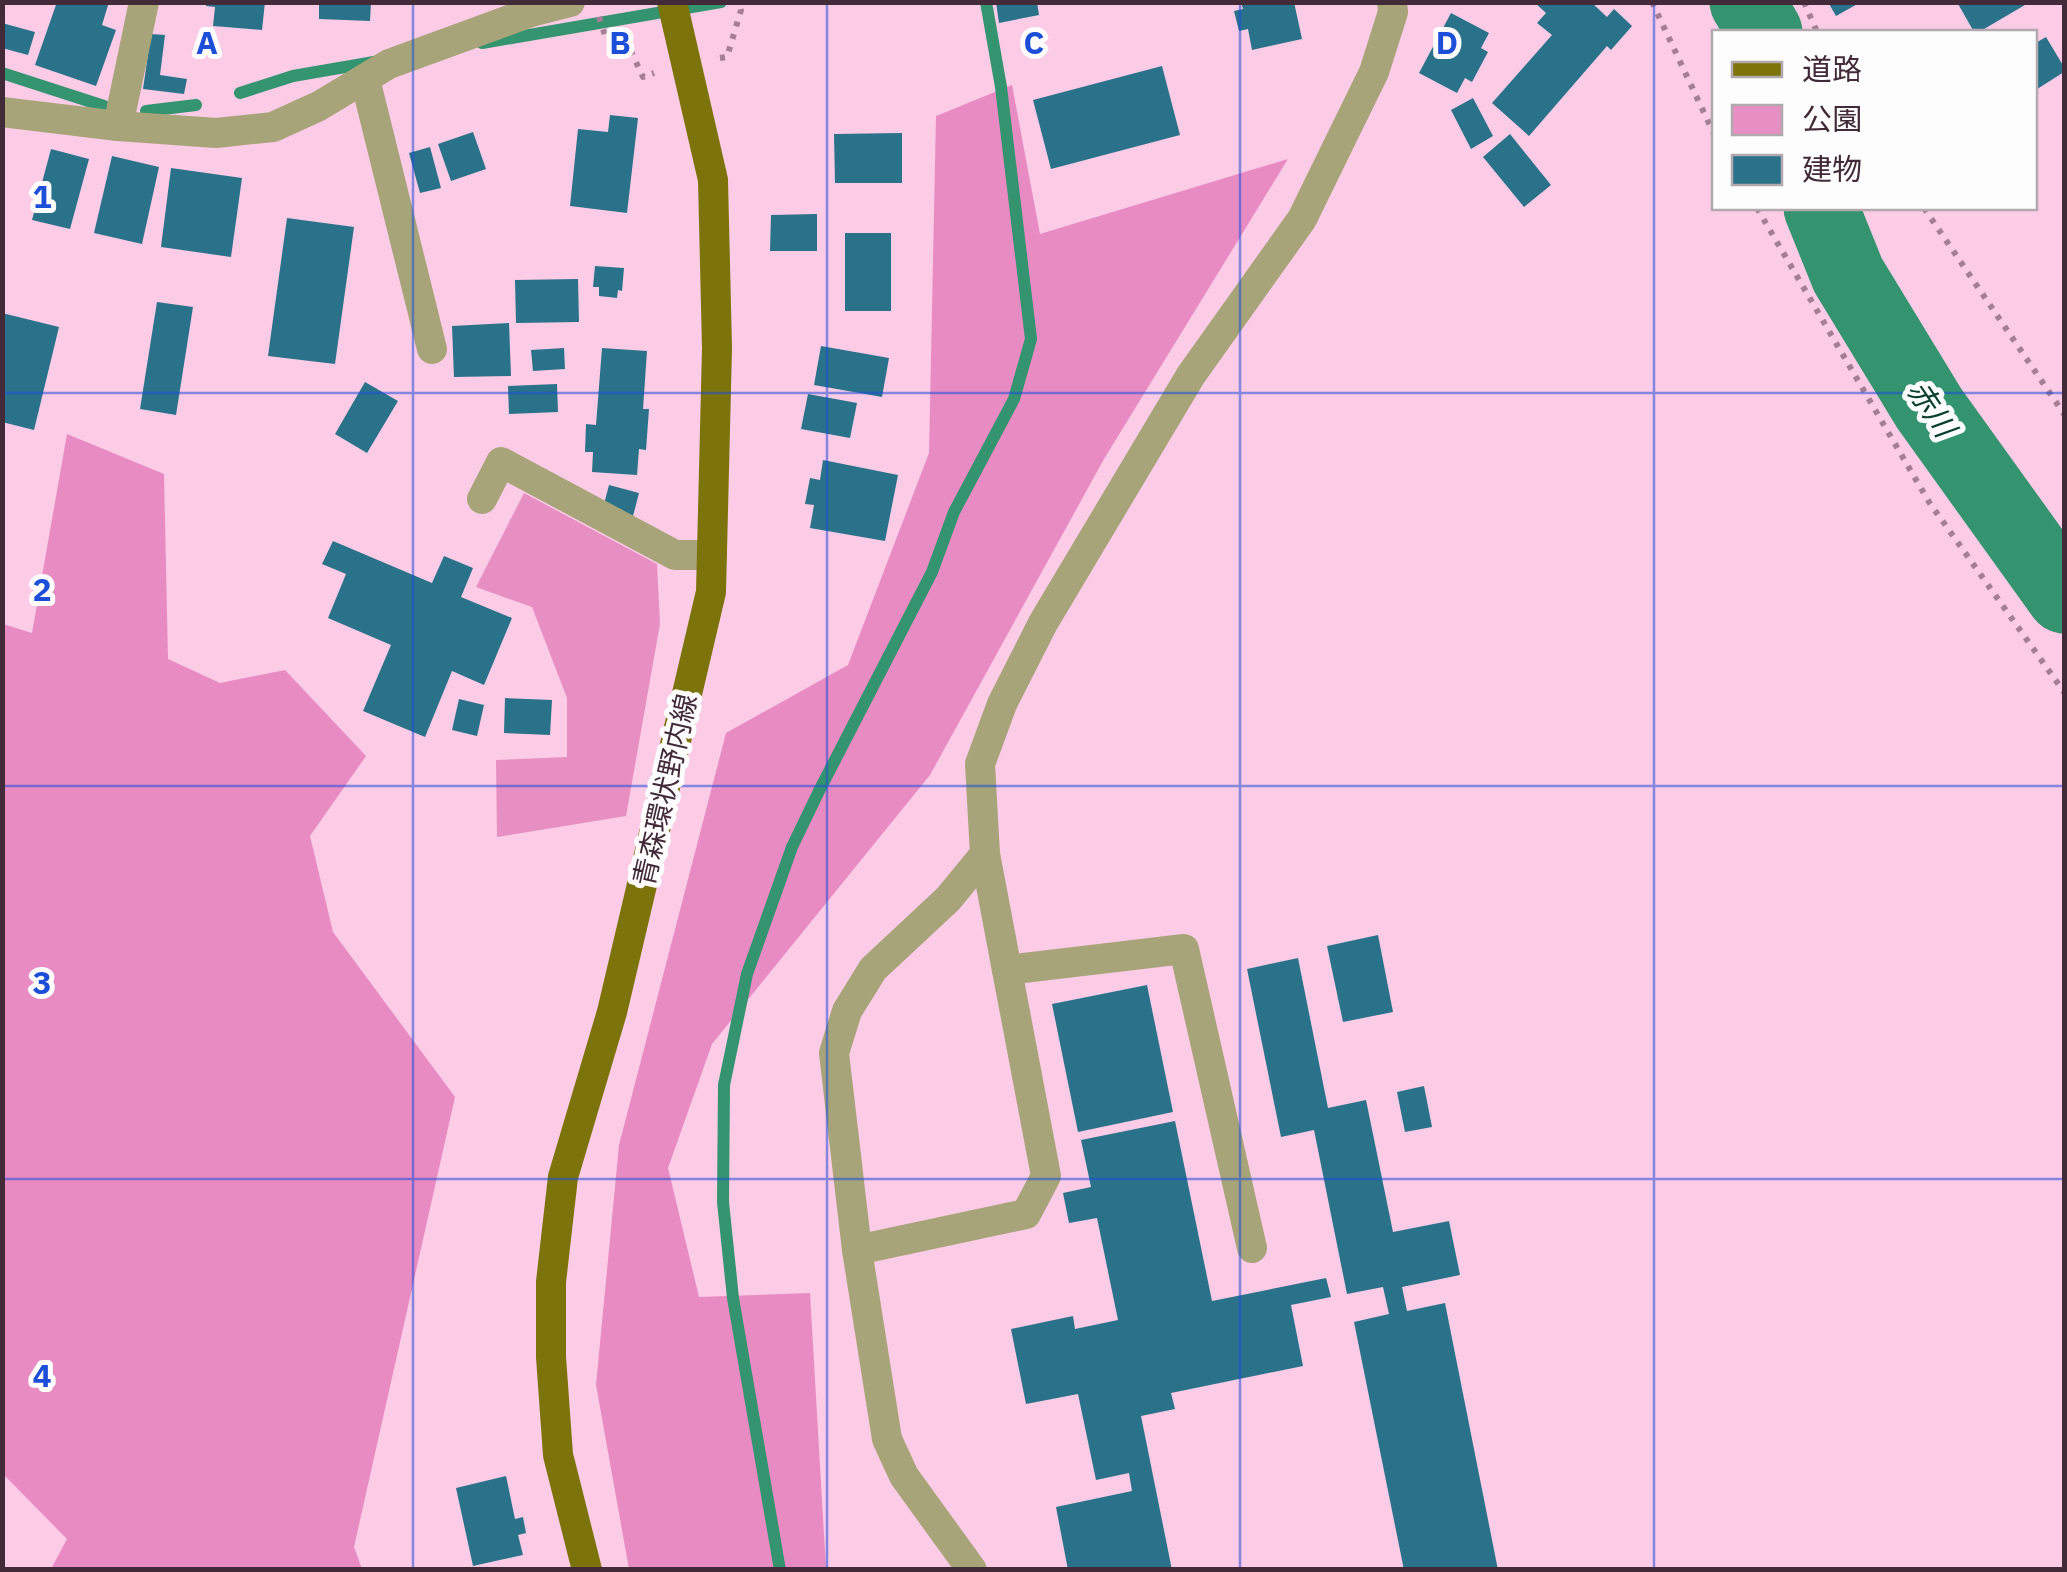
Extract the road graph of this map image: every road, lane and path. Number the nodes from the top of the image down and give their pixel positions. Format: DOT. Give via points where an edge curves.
graph roads {
  1 [pos="144,2"];
  2 [pos="570,2"];
  3 [pos="672,2"];
  4 [pos="1392,2"];
  5 [pos="1652,2"];
  6 [pos="1804,2"];
  7 [pos="1816,30"];
  8 [pos="365,79"];
  9 [pos="2,112"];
  10 [pos="118,126"];
  11 [pos="1712,130"];
  12 [pos="1758,210"];
  13 [pos="1925,210"];
  14 [pos="432,349"];
  15 [pos="2064,414"];
  16 [pos="482,499"];
  17 [pos="712,556"];
  18 [pos="2064,692"];
  19 [pos="985,854"];
  20 [pos="1007,970"];
  21 [pos="1252,1248"];
  22 [pos="857,1250"];
  23 [pos="587,1570"];
  24 [pos="972,1570"];
  1 -- 10 [label="street"];
  2 -- 8 [label="street" via="390,64"];
  3 -- 17 [label="main road, 青森環状野内線" via="713,180"];
  4 -- 19 [label="street" via="1374,72 1302,219 1192,375 1043,623 1002,704 980,764"];
  5 -- 11 [label="path"];
  6 -- 7 [label="path"];
  8 -- 10 [label="street" via="273,128 216,133"];
  8 -- 14 [label="street"];
  9 -- 10 [label="street"];
  12 -- 18 [label="path" via="1929,502"];
  13 -- 15 [label="path"];
  16 -- 17 [label="street" via="500,462 675,555"];
  17 -- 23 [label="main road, 青森環状野内線" via="711,592 675,754 612,1012 563,1177 551,1356 558,1456"];
  19 -- 20 [label="street"];
  19 -- 22 [label="street" via="948,900 873,969 847,1011 834,1052"];
  20 -- 21 [label="street" via="1184,948"];
  20 -- 22 [label="street" via="1046,1176 1026,1214"];
  22 -- 24 [label="street" via="886,1439 904,1476"];
}
